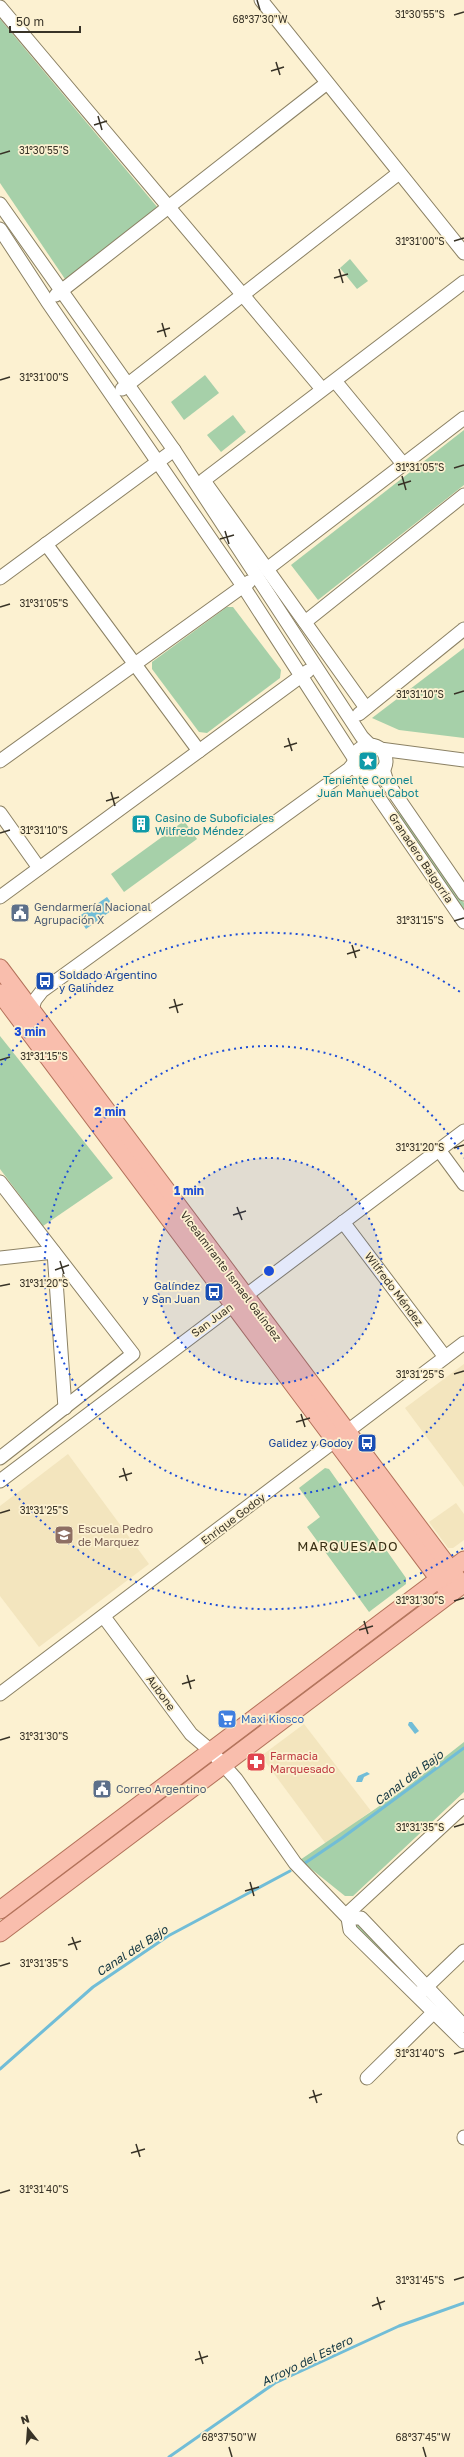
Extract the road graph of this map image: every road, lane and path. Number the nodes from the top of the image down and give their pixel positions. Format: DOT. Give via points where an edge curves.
graph roads {
  1 [pos="261,0"];
  2 [pos="0,7"];
  3 [pos="328,83"];
  4 [pos="399,173"];
  5 [pos="0,204"];
  6 [pos="168,207"];
  7 [pos="0,229"];
  8 [pos="464,253"];
  9 [pos="464,282"];
  10 [pos="62,290"];
  11 [pos="243,295"];
  12 [pos="47,301"];
  13 [pos="335,381"];
  14 [pos="128,385"];
  15 [pos="322,390"];
  16 [pos="113,396"];
  17 [pos="464,418"];
  18 [pos="174,450"];
  19 [pos="158,462"];
  20 [pos="404,465"];
  21 [pos="187,470"];
  22 [pos="204,480"];
  23 [pos="464,495"];
  24 [pos="46,544"];
  25 [pos="262,573"];
  26 [pos="0,578"];
  27 [pos="243,586"];
  28 [pos="289,600"];
  29 [pos="278,608"];
  30 [pos="264,619"];
  31 [pos="305,622"];
  32 [pos="464,629"];
  33 [pos="135,664"];
  34 [pos="316,666"];
  35 [pos="301,676"];
  36 [pos="366,708"];
  37 [pos="351,720"];
  38 [pos="375,747"];
  39 [pos="200,751"];
  40 [pos="464,760"];
  41 [pos="0,761"];
  42 [pos="354,761"];
  43 [pos="383,769"];
  44 [pos="364,776"];
  45 [pos="0,813"];
  46 [pos="40,868"];
  47 [pos="458,874"];
  48 [pos="464,894"];
  49 [pos="0,897"];
  50 [pos="464,922"];
  51 [pos="0,968"];
  52 [pos="0,994"];
  53 [pos="31,1010"];
  54 [pos="29,1032"];
  55 [pos="464,1131"];
  56 [pos="439,1150"];
  57 [pos="0,1182"];
  58 [pos="464,1184"];
  59 [pos="343,1222"];
  60 [pos="54,1252"];
  61 [pos="0,1258"];
  62 [pos="239,1300"];
  63 [pos="464,1343"];
  64 [pos="445,1357"];
  65 [pos="65,1408"];
  66 [pos="341,1436"];
  67 [pos="0,1458"];
  68 [pos="0,1481"];
  69 [pos="464,1560"];
  70 [pos="444,1574"];
  71 [pos="458,1587"];
  72 [pos="104,1617"];
  73 [pos="0,1694"];
  74 [pos="277,1701"];
  75 [pos="288,1716"];
  76 [pos="256,1717"];
  77 [pos="267,1732"];
  78 [pos="210,1751"];
  79 [pos="222,1766"];
  80 [pos="464,1806"];
  81 [pos="4,1903"];
  82 [pos="22,1916"];
  83 [pos="347,1917"];
  84 [pos="0,1933"];
  85 [pos="464,1951"];
  86 [pos="421,1991"];
  87 [pos="434,2012"];
  88 [pos="464,2026"];
  89 [pos="464,2042"];
  90 [pos="367,2078"];
  1 -- 3 [label="street"];
  2 -- 6 [label="street"];
  3 -- 4 [label="street"];
  3 -- 6 [label="street"];
  4 -- 8 [label="street"];
  4 -- 11 [label="street"];
  5 -- 10 [label="street"];
  6 -- 10 [label="street"];
  6 -- 11 [label="street"];
  7 -- 12 [label="street, Granadero Baigorria"];
  9 -- 13 [label="street"];
  10 -- 12 [label="street"];
  10 -- 14 [label="street"];
  11 -- 14 [label="street"];
  11 -- 15 [label="street"];
  12 -- 16 [label="street, Granadero Baigorria"];
  13 -- 15 [label="street"];
  13 -- 20 [label="street"];
  14 -- 16 [label="street"];
  14 -- 18 [label="street"];
  15 -- 22 [label="street"];
  16 -- 19 [label="street, Granadero Baigorria"];
  17 -- 20 [label="street"];
  18 -- 19 [label="street"];
  18 -- 21 [label="street"];
  19 -- 24 [label="street"];
  19 -- 27 [label="street, Granadero Baigorria"];
  20 -- 25 [label="street"];
  21 -- 22 [label="street" via="194,465"];
  21 -- 25 [label="street"];
  22 -- 25 [label="street"];
  23 -- 31 [label="street"];
  24 -- 26 [label="street"];
  24 -- 33 [label="street"];
  25 -- 27 [label="street"];
  25 -- 28 [label="street"];
  25 -- 29 [label="street"];
  27 -- 30 [label="street, Granadero Baigorria"];
  27 -- 33 [label="street"];
  28 -- 29 [label="street"];
  28 -- 31 [label="street"];
  29 -- 30 [label="street"];
  29 -- 34 [label="street"];
  30 -- 35 [label="street, Granadero Baigorria"];
  31 -- 36 [label="street"];
  32 -- 36 [label="street"];
  33 -- 39 [label="street"];
  33 -- 41 [label="street"];
  34 -- 35 [label="street"];
  34 -- 37 [label="street"];
  35 -- 39 [label="street"];
  35 -- 42 [label="street, Granadero Baigorria"];
  36 -- 37 [label="street"];
  37 -- 38 [label="street"];
  38 -- 40 [label="street"];
  38 -- 42 [label="street" via="360,749"];
  38 -- 43 [label="street, Granadero Baigorria" via="385,759"];
  39 -- 46 [label="street"];
  42 -- 44 [label="street, Granadero Baigorria" via="359,773"];
  42 -- 53 [label="street" via="349,769 42,991"];
  43 -- 44 [label="street" via="374,776"];
  43 -- 47 [label="street, Granadero Baigorria" via="387,782"];
  44 -- 50 [label="street, Granadero Baigorria"];
  45 -- 46 [label="street"];
  46 -- 49 [label="street"];
  47 -- 48 [label="street, Granadero Baigorria"];
  51 -- 53 [label="main road, Vicealmirante Ismael Galíndez"];
  52 -- 54 [label="main road, Vicealmirante Ismael Galíndez"];
  53 -- 54 [label="street"];
  53 -- 62 [label="main road, Vicealmirante Ismael Galíndez"];
  54 -- 62 [label="main road, Vicealmirante Ismael Galíndez"];
  55 -- 56 [label="street, San Juan"];
  56 -- 58 [label="street"];
  56 -- 59 [label="street, San Juan"];
  57 -- 60 [label="street"];
  59 -- 62 [label="street, San Juan"];
  59 -- 64 [label="street, Wilfredo Méndez"];
  60 -- 61 [label="street"];
  60 -- 65 [label="street"];
  60 -- 65 [label="street" via="133,1354"];
  62 -- 66 [label="main road, Vicealmirante Ismael Galíndez"];
  62 -- 68 [label="street, San Juan"];
  63 -- 64 [label="street, Enrique Godoy"];
  64 -- 66 [label="street, Enrique Godoy"];
  65 -- 67 [label="street"];
  66 -- 70 [label="main road, Vicealmirante Ismael Galíndez"];
  66 -- 72 [label="street, Enrique Godoy"];
  69 -- 70 [label="main road"];
  70 -- 71 [label="main road, Vicealmirante Ismael Galíndez"];
  70 -- 74 [label="main road"];
  71 -- 75 [label="main road"];
  72 -- 73 [label="street, Enrique Godoy"];
  72 -- 78 [label="street, Aubone" via="191,1734"];
  74 -- 75 [label="main road"];
  74 -- 76 [label="main road"];
  75 -- 77 [label="main road"];
  76 -- 77 [label="main road"];
  76 -- 78 [label="main road"];
  77 -- 79 [label="main road"];
  78 -- 79 [label="street, Aubone"];
  78 -- 81 [label="main road"];
  79 -- 82 [label="main road"];
  79 -- 83 [label="street, Aubone" via="251,1799 295,1863"];
  80 -- 83 [label="street"];
  81 -- 82 [label="street"];
  82 -- 84 [label="main road"];
  83 -- 86 [label="street" via="350,1930"];
  85 -- 86 [label="street"];
  86 -- 87 [label="street"];
  86 -- 88 [label="street"];
  87 -- 89 [label="street"];
  87 -- 90 [label="street"];
}
